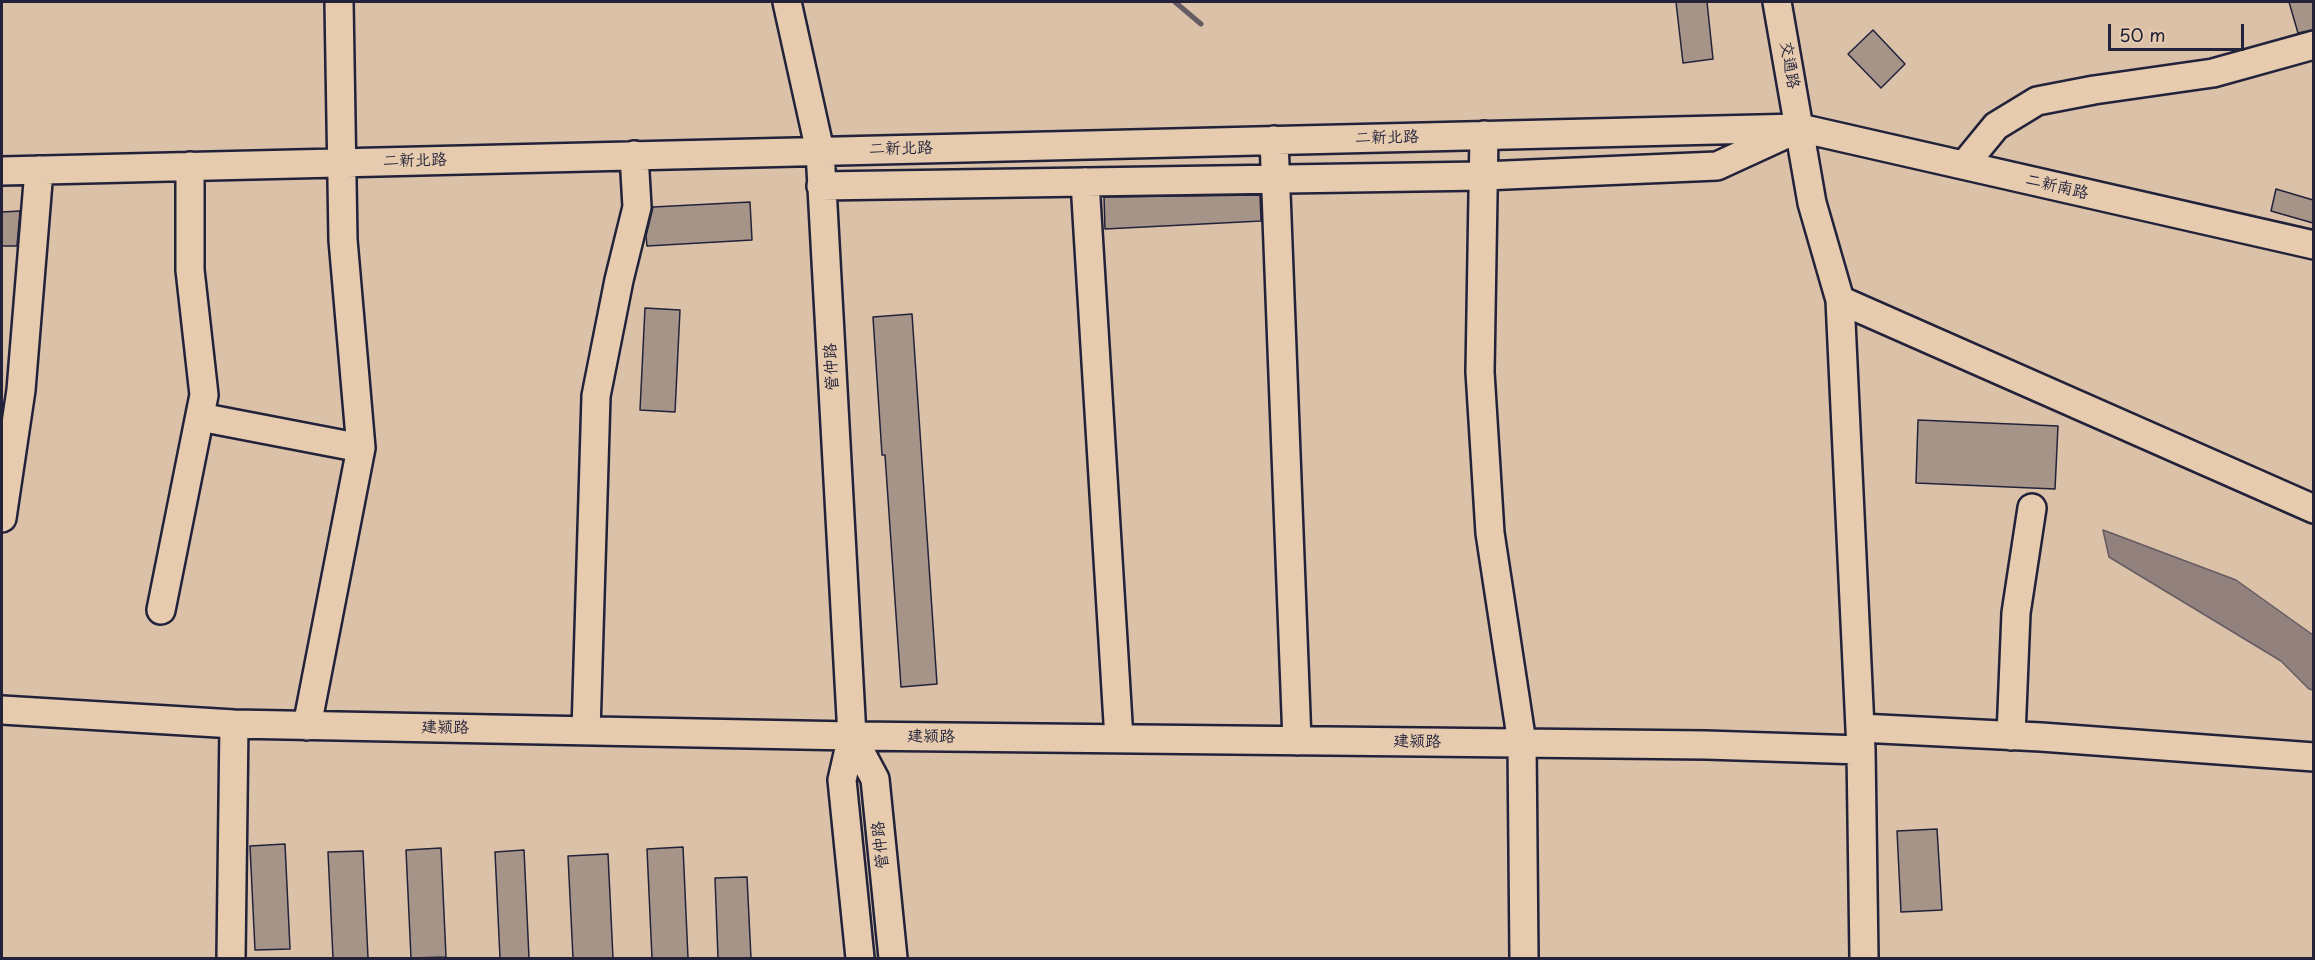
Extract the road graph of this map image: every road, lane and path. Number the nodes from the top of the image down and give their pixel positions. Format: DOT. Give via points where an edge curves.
graph roads {
  1 [pos="339,2"];
  2 [pos="787,2"];
  3 [pos="1777,2"];
  4 [pos="2313,45"];
  5 [pos="1800,128"];
  6 [pos="1484,135"];
  7 [pos="1274,140"];
  8 [pos="819,151"];
  9 [pos="634,155"];
  10 [pos="341,163"];
  11 [pos="1964,165"];
  12 [pos="190,166"];
  13 [pos="39,170"];
  14 [pos="2,171"];
  15 [pos="1483,176"];
  16 [pos="1275,179"];
  17 [pos="1085,182"];
  18 [pos="821,186"];
  19 [pos="2313,245"];
  20 [pos="1840,300"];
  21 [pos="200,417"];
  22 [pos="361,448"];
  23 [pos="2032,508"];
  24 [pos="2313,509"];
  25 [pos="2,518"];
  26 [pos="161,610"];
  27 [pos="2,710"];
  28 [pos="234,724"];
  29 [pos="308,726"];
  30 [pos="586,731"];
  31 [pos="2011,735"];
  32 [pos="852,736"];
  33 [pos="1119,739"];
  34 [pos="1861,739"];
  35 [pos="1297,741"];
  36 [pos="1522,743"];
  37 [pos="2313,757"];
  38 [pos="231,958"];
  39 [pos="860,958"];
  40 [pos="893,958"];
  41 [pos="1524,958"];
  42 [pos="1864,958"];
  1 -- 10 [label="street"];
  2 -- 8 [label="street, 管仲路"];
  3 -- 5 [label="street, 交通路"];
  4 -- 11 [label="street" via="2213,73 2037,101 1996,126"];
  5 -- 6 [label="street, 二新北路"];
  5 -- 11 [label="street, 二新南路"];
  5 -- 15 [label="street" via="1717,166"];
  5 -- 20 [label="street, 交通路" via="1812,203"];
  6 -- 7 [label="street, 二新北路"];
  6 -- 15 [label="street"];
  7 -- 8 [label="street, 二新北路"];
  7 -- 16 [label="street"];
  8 -- 9 [label="street, 二新北路"];
  8 -- 18 [label="street, 管仲路"];
  9 -- 10 [label="street, 二新北路"];
  9 -- 30 [label="street" via="637,207 596,396"];
  10 -- 12 [label="street, 二新北路"];
  10 -- 22 [label="street" via="343,240"];
  11 -- 19 [label="street, 二新南路"];
  12 -- 13 [label="street, 二新北路"];
  12 -- 21 [label="street" via="190,270 204,394"];
  13 -- 14 [label="street, 二新北路"];
  13 -- 25 [label="street" via="21,390"];
  15 -- 16 [label="street"];
  15 -- 36 [label="street" via="1480,372 1490,533"];
  16 -- 17 [label="street"];
  16 -- 35 [label="street"];
  17 -- 18 [label="street"];
  17 -- 33 [label="street"];
  18 -- 32 [label="street, 管仲路"];
  20 -- 24 [label="street"];
  20 -- 34 [label="street, 交通路"];
  21 -- 22 [label="street"];
  21 -- 26 [label="street"];
  22 -- 29 [label="street"];
  23 -- 31 [label="street" via="2016,613"];
  27 -- 28 [label="street, 建颍路"];
  28 -- 29 [label="street, 建颍路"];
  28 -- 38 [label="street"];
  29 -- 30 [label="street, 建颍路"];
  30 -- 32 [label="street, 建颍路"];
  31 -- 34 [label="street, 建颍路"];
  31 -- 37 [label="street, 建颍路"];
  32 -- 33 [label="street, 建颍路"];
  32 -- 39 [label="street, 管仲路" via="843,780"];
  32 -- 40 [label="street, 管仲路" via="875,779"];
  33 -- 35 [label="street, 建颍路"];
  34 -- 36 [label="street, 建颍路" via="1706,745"];
  34 -- 42 [label="street, 交通路"];
  35 -- 36 [label="street, 建颍路"];
  36 -- 41 [label="street"];
}
